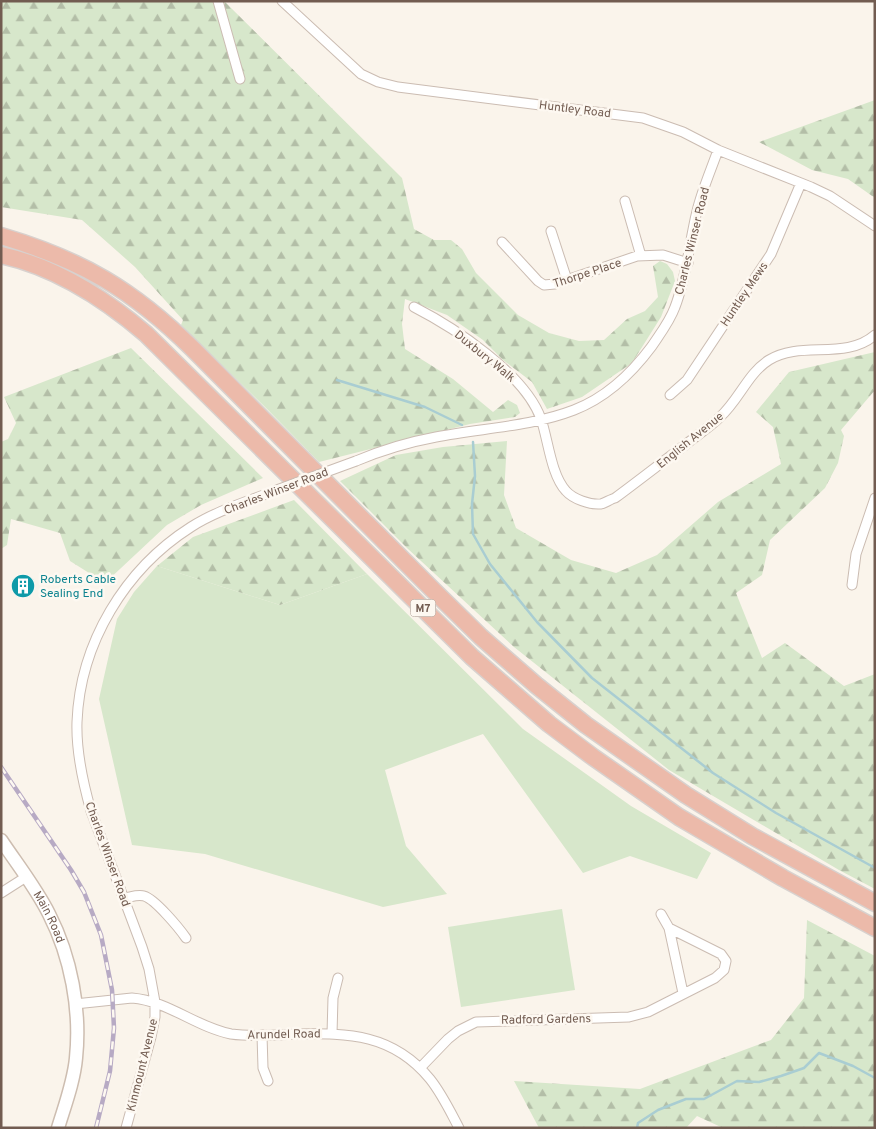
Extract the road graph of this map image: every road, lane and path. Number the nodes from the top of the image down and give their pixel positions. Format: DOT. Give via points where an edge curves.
graph roads {
  1 [pos="218,1"];
  2 [pos="282,1"];
  3 [pos="240,79"];
  4 [pos="718,150"];
  5 [pos="801,183"];
  6 [pos="625,201"];
  7 [pos="875,226"];
  8 [pos="551,231"];
  9 [pos="1,236"];
  10 [pos="502,242"];
  11 [pos="1,255"];
  12 [pos="641,256"];
  13 [pos="688,263"];
  14 [pos="566,280"];
  15 [pos="414,307"];
  16 [pos="875,335"];
  17 [pos="670,395"];
  18 [pos="541,419"];
  19 [pos="875,498"];
  20 [pos="852,585"];
  21 [pos="1,840"];
  22 [pos="26,877"];
  23 [pos="1,893"];
  24 [pos="124,898"];
  25 [pos="875,903"];
  26 [pos="661,914"];
  27 [pos="670,928"];
  28 [pos="875,928"];
  29 [pos="685,936"];
  30 [pos="186,938"];
  31 [pos="674,949"];
  32 [pos="338,978"];
  33 [pos="683,993"];
  34 [pos="155,1002"];
  35 [pos="75,1004"];
  36 [pos="332,1034"];
  37 [pos="262,1035"];
  38 [pos="420,1068"];
  39 [pos="268,1081"];
  40 [pos="58,1128"];
  41 [pos="126,1128"];
  42 [pos="459,1128"];
  1 -- 3 [label="street"];
  2 -- 4 [label="street, Huntley Road" via="361,74 378,82 643,118 665,124"];
  4 -- 5 [label="street, Huntley Road"];
  4 -- 13 [label="street, Charles Winser Road" via="697,209"];
  5 -- 7 [label="street, Huntley Road" via="830,196"];
  5 -- 17 [label="street, Huntley Mews" via="771,254 686,380"];
  6 -- 12 [label="street"];
  8 -- 14 [label="street"];
  9 -- 25 [label="highway, M7" via="83,266 133,296 200,356 481,637 586,725 686,795 752,836"];
  10 -- 14 [label="street, Thorpe Place" via="538,282 550,285"];
  11 -- 28 [label="highway, M7" via="32,264 118,310 168,354 472,657 549,724 679,816"];
  12 -- 13 [label="street, Thorpe Place" via="663,255"];
  12 -- 14 [label="street, Thorpe Place"];
  13 -- 18 [label="street, Charles Winser Road" via="675,309 635,368 596,399 574,410"];
  15 -- 18 [label="street, Duxbury Walk" via="436,318 499,365 531,399"];
  16 -- 18 [label="street, English Avenue" via="852,347 794,352 769,360 753,374 720,418 615,498 601,504 575,498 566,492 560,483"];
  18 -- 24 [label="street, Charles Winser Road, bridge" via="402,445 274,491 206,518 174,538 143,566 119,596 92,649 80,688 77,723 82,777 91,811"];
  19 -- 20 [label="street" via="856,554"];
  21 -- 22 [label="main road, Main Road"];
  22 -- 23 [label="street"];
  22 -- 35 [label="main road, Main Road" via="56,930 72,982"];
  24 -- 30 [label="street" via="145,896"];
  24 -- 34 [label="street, Charles Winser Road" via="149,969"];
  26 -- 27 [label="street, Radford Gardens"];
  27 -- 29 [label="street, Radford Gardens"];
  27 -- 31 [label="street, Radford Gardens"];
  29 -- 31 [label="street"];
  29 -- 33 [label="street, Radford Gardens" via="720,954 726,965 720,974"];
  31 -- 33 [label="street, Radford Gardens"];
  32 -- 36 [label="street" via="333,998"];
  33 -- 38 [label="street, Radford Gardens" via="648,1012 629,1017 476,1022 448,1039"];
  34 -- 35 [label="street, Arundel Road" via="132,998"];
  34 -- 37 [label="street, Arundel Road" via="223,1032"];
  34 -- 41 [label="street, Kinmount Avenue" via="151,1037"];
  35 -- 40 [label="main road, Main Road" via="76,1059"];
  36 -- 37 [label="street, Arundel Road"];
  36 -- 38 [label="street, Arundel Road" via="354,1035 387,1045"];
  37 -- 39 [label="street" via="263,1068"];
  38 -- 42 [label="street, Arundel Road" via="441,1095"];
}
